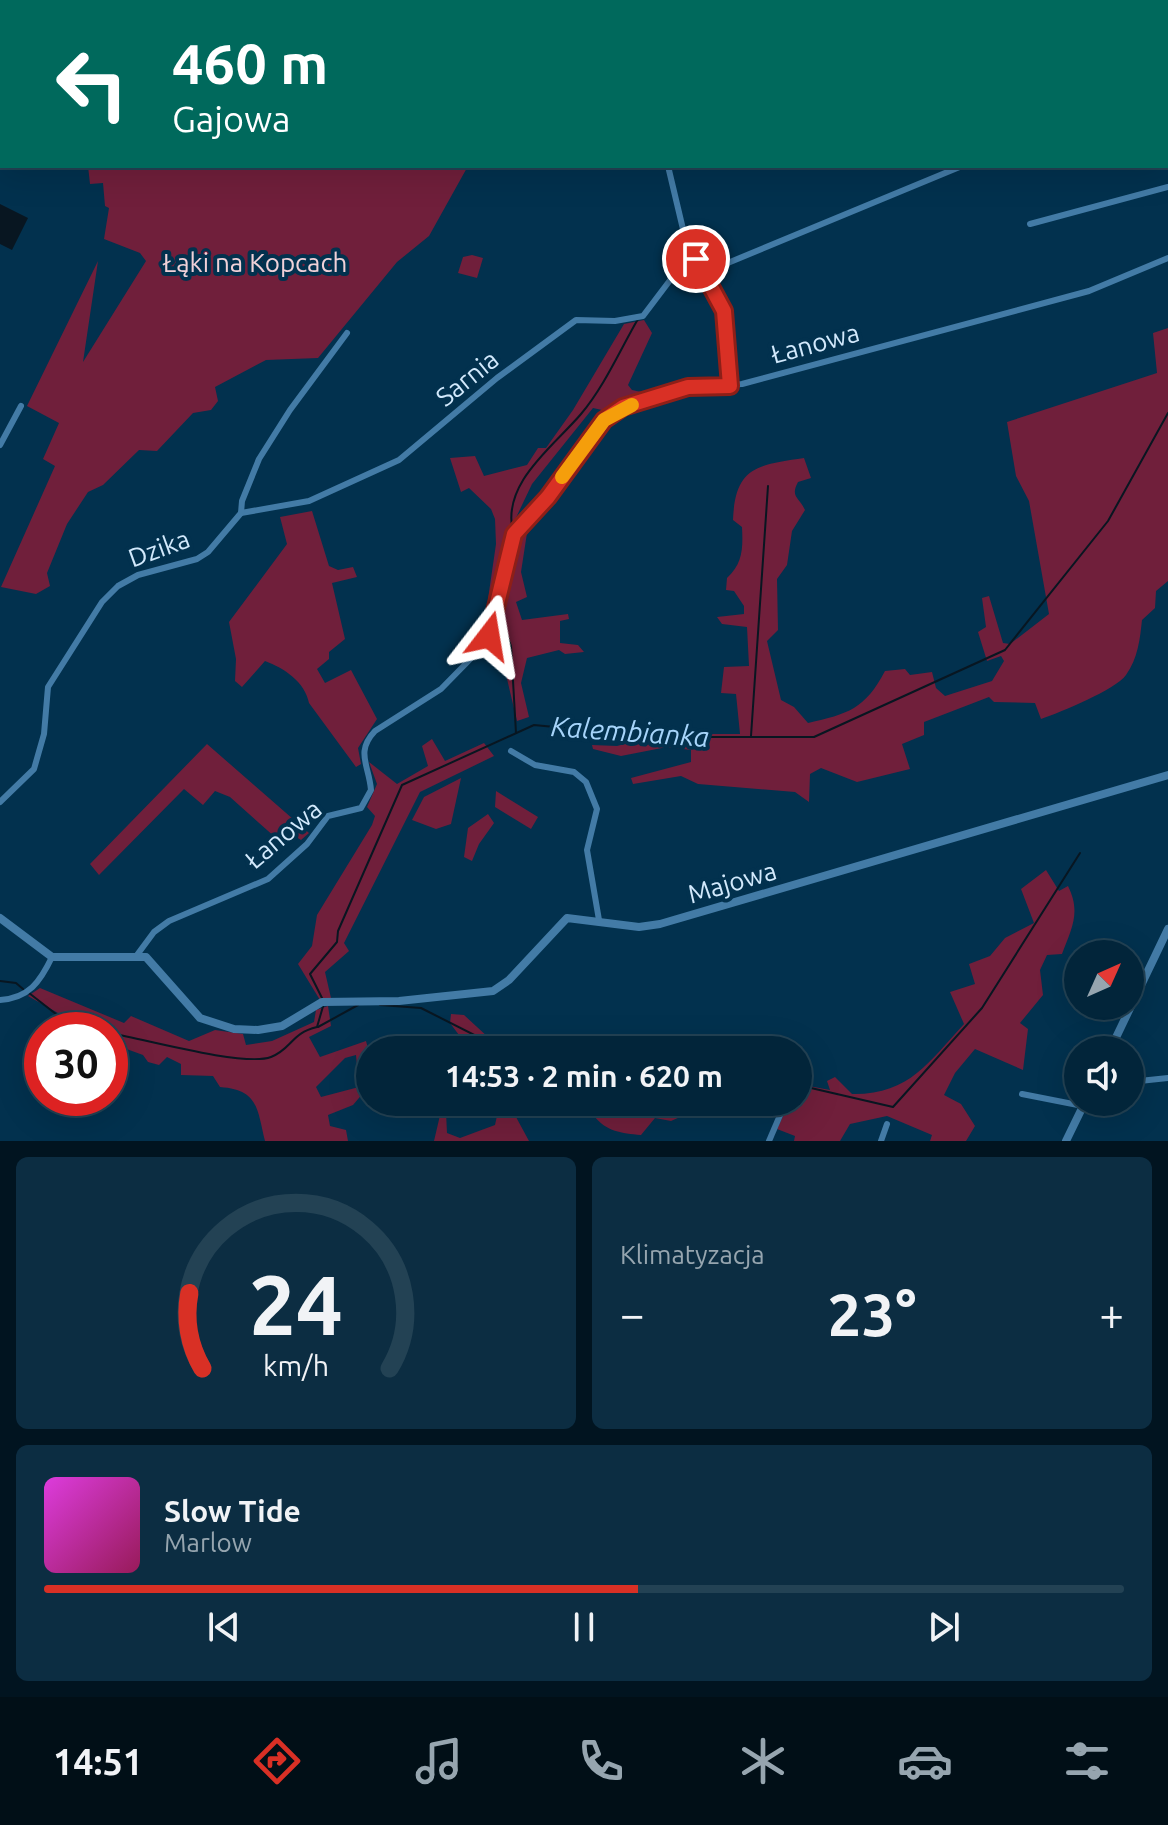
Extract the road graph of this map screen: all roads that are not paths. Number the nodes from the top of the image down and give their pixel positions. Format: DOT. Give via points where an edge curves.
graph roads {
  1 [pos="668,168"];
  2 [pos="957,168"];
  3 [pos="1168,187"];
  4 [pos="1030,224"];
  5 [pos="687,246"];
  6 [pos="1168,258"];
  7 [pos="706,272"];
  8 [pos="347,333"];
  9 [pos="730,386"];
  10 [pos="21,406"];
  11 [pos="0,445"];
  12 [pos="241,513"];
  13 [pos="511,751"];
  14 [pos="1168,775"];
  15 [pos="0,802"];
  16 [pos="0,918"];
  17 [pos="599,920"];
  18 [pos="1168,929"];
  19 [pos="137,955"];
  20 [pos="52,957"];
  21 [pos="1,1001"];
  22 [pos="1117,1036"];
  23 [pos="1168,1078"];
  24 [pos="1144,1081"];
  25 [pos="1022,1094"];
  26 [pos="1064,1101"];
  27 [pos="780,1116"];
  28 [pos="1078,1116"];
  29 [pos="887,1124"];
  30 [pos="769,1141"];
  31 [pos="881,1141"];
  32 [pos="1066,1141"];
  1 -- 5 [label="street"];
  2 -- 7 [label="street"];
  3 -- 4 [label="street"];
  5 -- 7 [label="street"];
  5 -- 12 [label="street, Sarnia" via="674,275 643,316 576,320 399,460 309,501"];
  6 -- 9 [label="street, Łanowa" via="1089,291"];
  7 -- 9 [label="street" via="724,311"];
  8 -- 12 [label="street, Dzika" via="259,459"];
  9 -- 19 [label="street, Łanowa" via="688,387 623,407 604,420 514,534 486,643 441,689 375,731 366,743 363,762 371,790 361,808 328,816 307,844 268,879 169,921"];
  10 -- 11 [label="street"];
  12 -- 15 [label="street, Dzika" via="197,559 159,566 110,592 48,687 34,769"];
  13 -- 17 [label="street" via="535,765 574,772 586,782 597,809 587,844"];
  14 -- 17 [label="street, Majowa" via="660,924 639,927"];
  16 -- 20 [label="street"];
  17 -- 19 [label="street, Majowa" via="567,918 493,991 324,1002 271,1029 219,1025 191,1010 154,964"];
  18 -- 22 [label="street"];
  19 -- 20 [label="street"];
  20 -- 21 [label="street" via="35,987"];
  23 -- 24 [label="street"];
  25 -- 26 [label="street"];
  27 -- 30 [label="street"];
  28 -- 32 [label="street"];
  29 -- 31 [label="street"];
}
